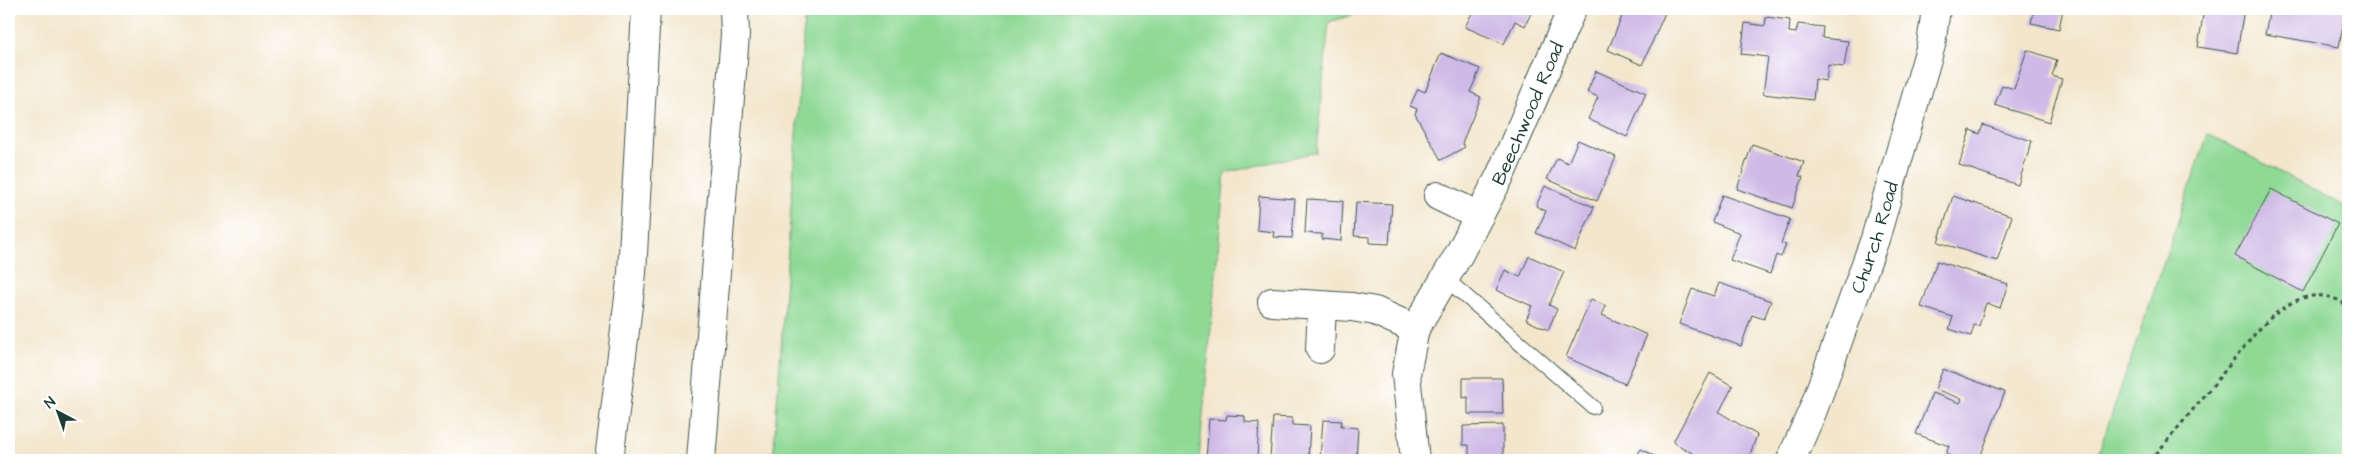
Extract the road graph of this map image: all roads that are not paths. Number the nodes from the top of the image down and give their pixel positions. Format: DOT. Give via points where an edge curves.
graph roads {
  1 [pos="646,9"];
  2 [pos="734,9"];
  3 [pos="1572,9"];
  4 [pos="1936,9"];
  5 [pos="1438,196"];
  6 [pos="1479,216"];
  7 [pos="1445,278"];
  8 [pos="1272,302"];
  9 [pos="1322,305"];
  10 [pos="1415,329"];
  11 [pos="1320,349"];
  12 [pos="1593,407"];
  13 [pos="608,460"];
  14 [pos="701,460"];
  15 [pos="1415,460"];
  16 [pos="1792,460"];
  1 -- 13 [label="main road" via="632,273"];
  2 -- 14 [label="main road"];
  3 -- 6 [label="main road, Beechwood Road" via="1500,176"];
  4 -- 16 [label="main road, Church Road" via="1931,46 1875,239"];
  5 -- 6 [label="main road"];
  6 -- 7 [label="main road, Beechwood Road"];
  7 -- 10 [label="main road, Beechwood Road"];
  7 -- 12 [label="lane"];
  8 -- 9 [label="main road"];
  9 -- 10 [label="main road" via="1375,311"];
  9 -- 11 [label="main road"];
  10 -- 15 [label="main road, Beechwood Road" via="1406,374"];
}
